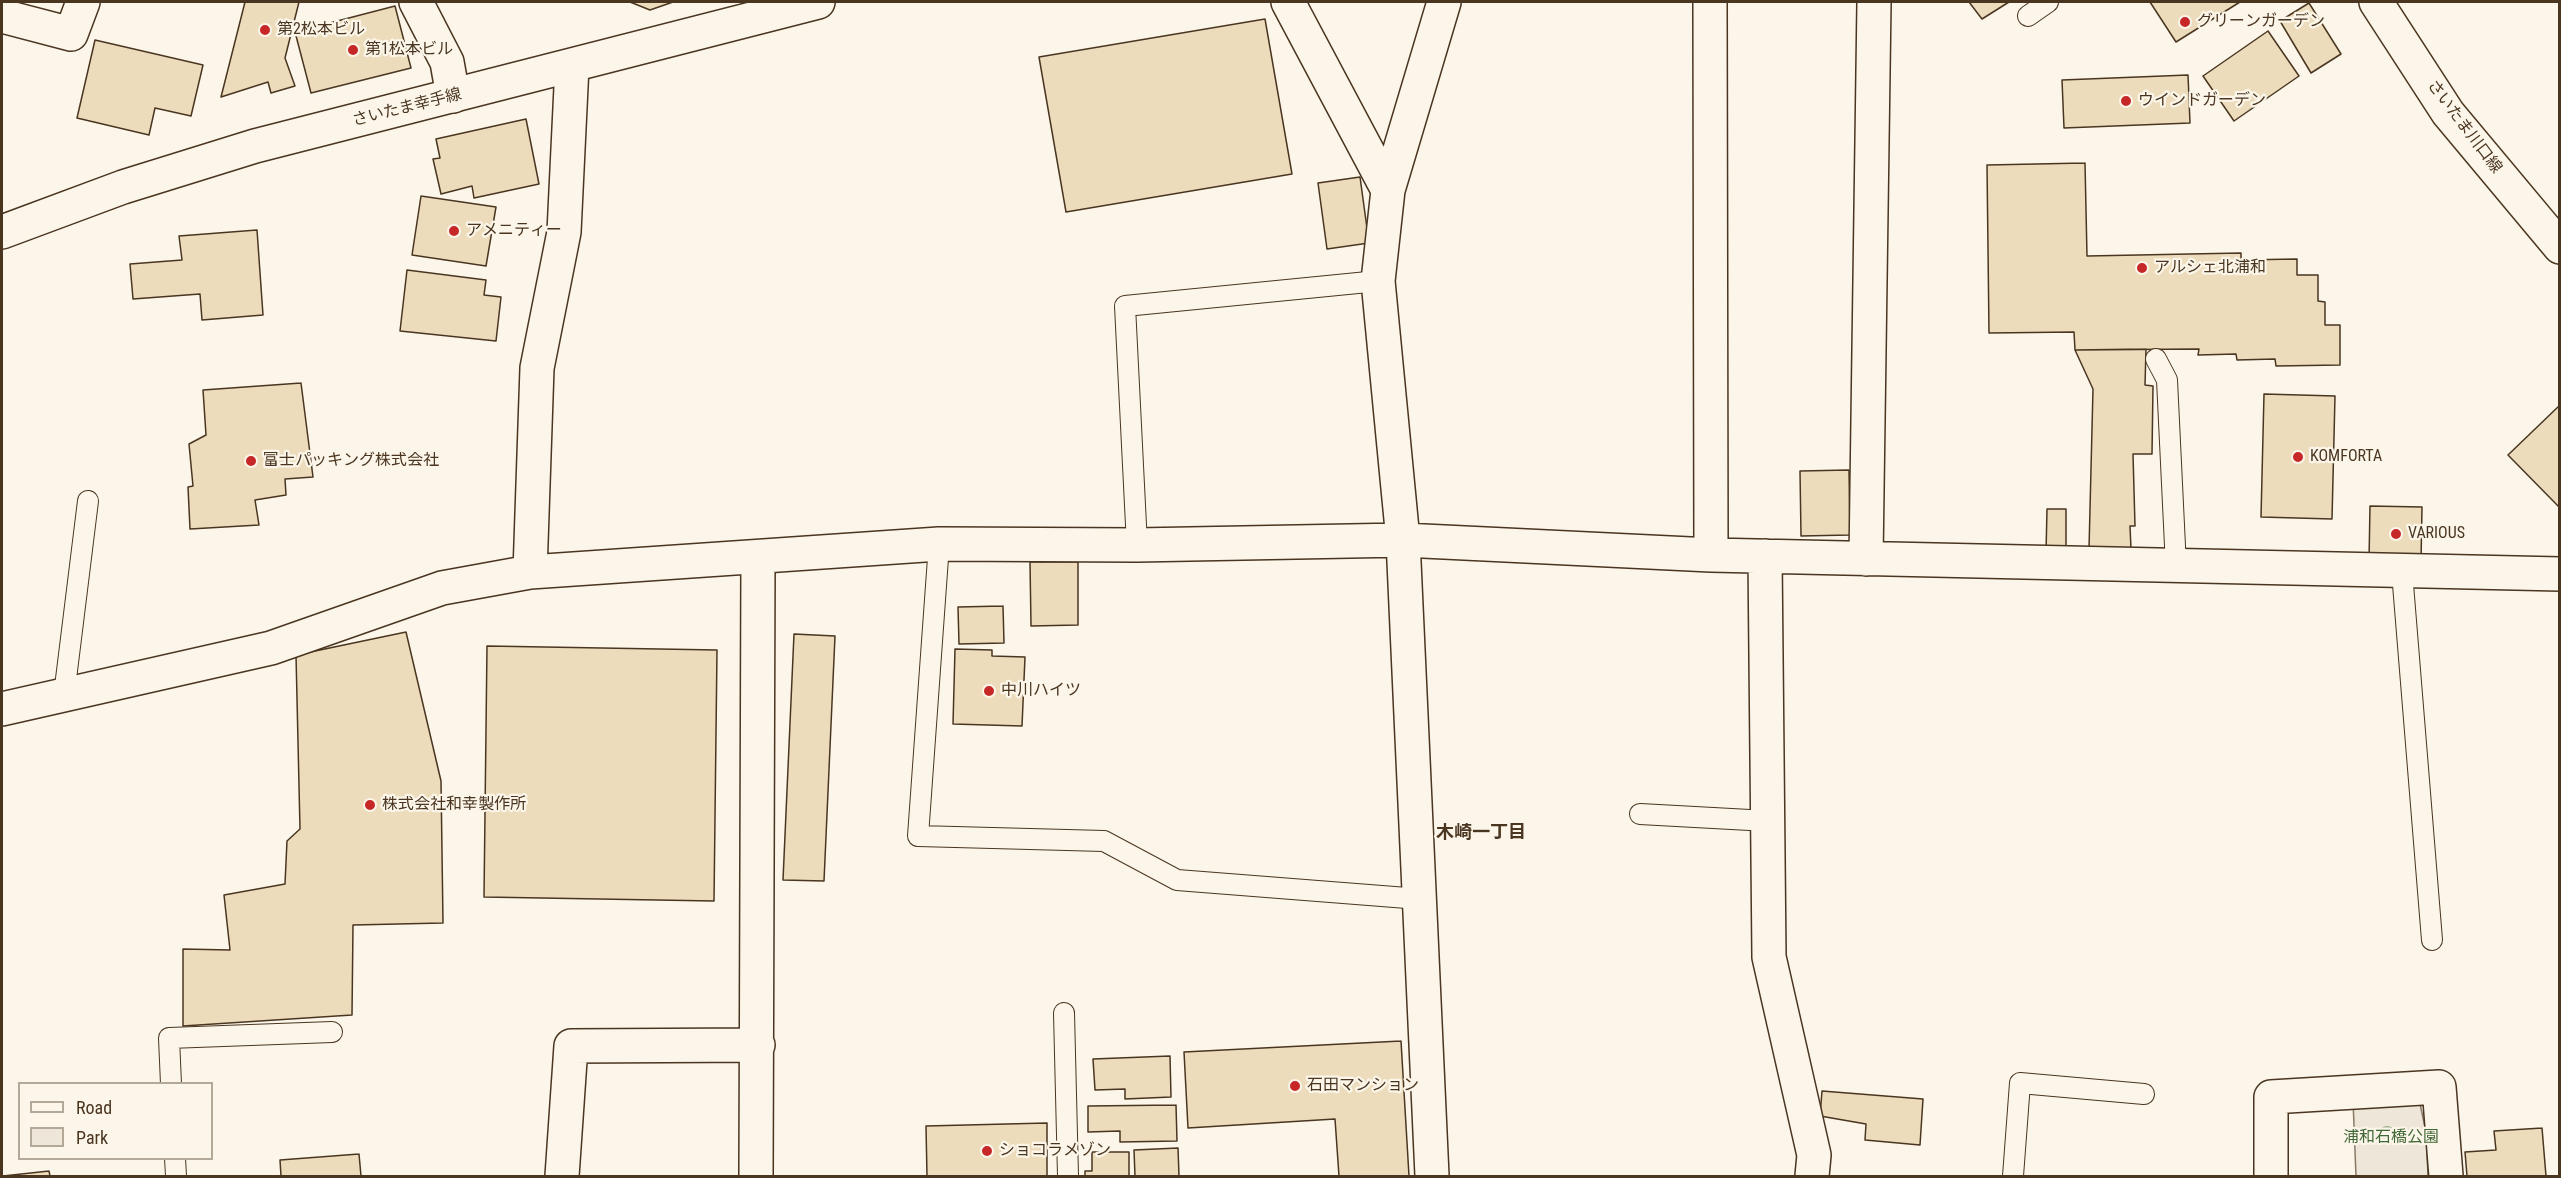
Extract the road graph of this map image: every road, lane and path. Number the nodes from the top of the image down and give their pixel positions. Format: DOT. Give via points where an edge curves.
graph roads {
  1 [pos="83,2"];
  2 [pos="416,2"];
  3 [pos="818,2"];
  4 [pos="1288,2"];
  5 [pos="1444,2"];
  6 [pos="1710,2"];
  7 [pos="1874,2"];
  8 [pos="2048,2"];
  9 [pos="2376,2"];
  10 [pos="2,16"];
  11 [pos="2028,16"];
  12 [pos="572,66"];
  13 [pos="453,96"];
  14 [pos="1388,190"];
  15 [pos="2,232"];
  16 [pos="2559,247"];
  17 [pos="1378,281"];
  18 [pos="2156,358"];
  19 [pos="88,501"];
  20 [pos="1403,540"];
  21 [pos="939,544"];
  22 [pos="1137,545"];
  23 [pos="1711,555"];
  24 [pos="1765,556"];
  25 [pos="758,558"];
  26 [pos="1866,559"];
  27 [pos="2176,567"];
  28 [pos="530,572"];
  29 [pos="2402,572"];
  30 [pos="2559,574"];
  31 [pos="64,694"];
  32 [pos="2,709"];
  33 [pos="1640,814"];
  34 [pos="1768,821"];
  35 [pos="1420,899"];
  36 [pos="2432,940"];
  37 [pos="1064,1013"];
  38 [pos="332,1032"];
  39 [pos="758,1045"];
  40 [pos="171,1082"];
  41 [pos="2144,1094"];
  42 [pos="175,1160"];
  43 [pos="176,1176"];
  44 [pos="562,1176"];
  45 [pos="756,1176"];
  46 [pos="1068,1176"];
  47 [pos="1432,1176"];
  48 [pos="1812,1176"];
  49 [pos="2013,1176"];
  50 [pos="2271,1176"];
  51 [pos="2446,1176"];
  1 -- 10 [label="street" via="71,34"];
  2 -- 13 [label="street" via="447,62"];
  3 -- 12 [label="street, さいたま幸手線"];
  4 -- 14 [label="street"];
  5 -- 14 [label="street"];
  6 -- 23 [label="street"];
  7 -- 26 [label="street"];
  8 -- 11 [label="lane"];
  9 -- 16 [label="street, さいたま川口線" via="2448,113"];
  12 -- 13 [label="street, さいたま幸手線"];
  12 -- 28 [label="street" via="564,232 537,368"];
  13 -- 15 [label="street, さいたま幸手線" via="244,150 123,187"];
  14 -- 17 [label="street"];
  17 -- 20 [label="street"];
  17 -- 22 [label="lane" via="1125,306"];
  18 -- 27 [label="lane" via="2167,380"];
  19 -- 31 [label="lane"];
  20 -- 22 [label="street"];
  20 -- 23 [label="street"];
  20 -- 35 [label="street"];
  21 -- 22 [label="street"];
  21 -- 25 [label="street"];
  21 -- 35 [label="lane" via="918,836 1104,841 1177,880"];
  23 -- 24 [label="street"];
  24 -- 26 [label="street"];
  24 -- 34 [label="street"];
  25 -- 28 [label="street"];
  25 -- 39 [label="street"];
  26 -- 27 [label="street"];
  27 -- 29 [label="street"];
  28 -- 31 [label="street" via="442,588 271,648"];
  29 -- 30 [label="street"];
  29 -- 36 [label="lane"];
  31 -- 32 [label="street"];
  33 -- 34 [label="lane"];
  34 -- 48 [label="street" via="1769,957 1814,1155"];
  35 -- 47 [label="street"];
  37 -- 46 [label="lane"];
  38 -- 40 [label="lane" via="169,1038"];
  39 -- 44 [label="street" via="571,1046"];
  39 -- 45 [label="street"];
  41 -- 49 [label="lane" via="2020,1083"];
  42 -- 43 [label="lane"];
  50 -- 51 [label="street" via="2271,1096 2439,1087"];
}
